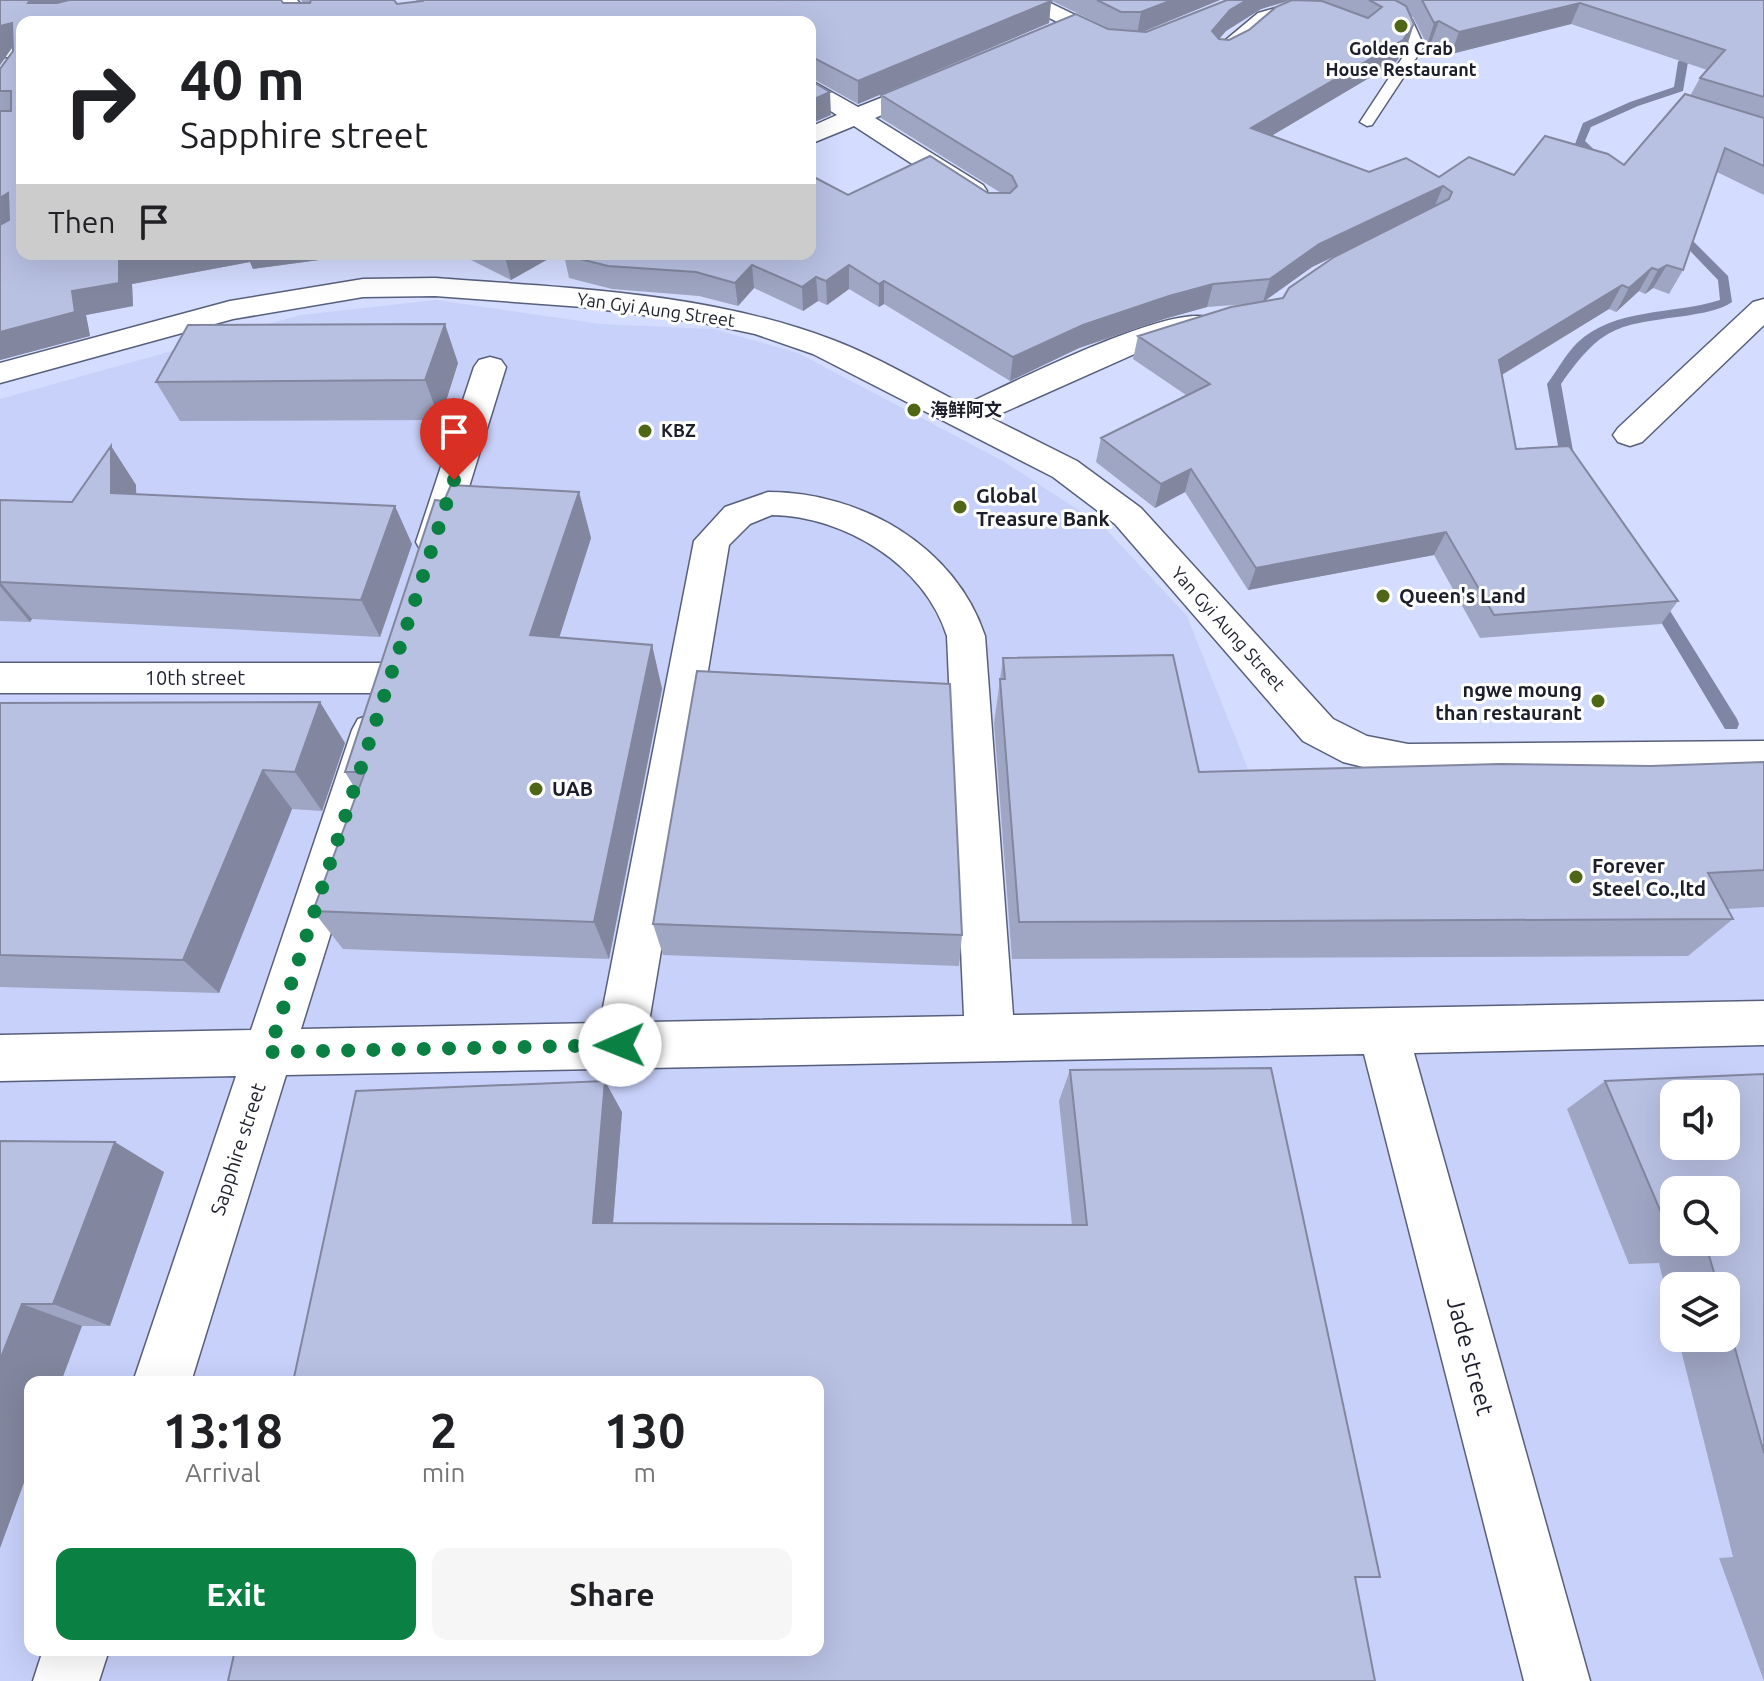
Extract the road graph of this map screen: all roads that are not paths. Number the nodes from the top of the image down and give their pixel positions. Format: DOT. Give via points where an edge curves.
graph roads {
  1 [pos="285,0"];
  2 [pos="1026,0"];
  3 [pos="1364,0"];
  4 [pos="1294,3"];
  5 [pos="300,16"];
  6 [pos="1341,21"];
  7 [pos="1074,24"];
  8 [pos="1045,37"];
  9 [pos="1141,44"];
  10 [pos="1222,53"];
  11 [pos="958,74"];
  12 [pos="816,91"];
  13 [pos="856,117"];
  14 [pos="1367,122"];
  15 [pos="816,134"];
  16 [pos="998,207"];
  17 [pos="559,270"];
  18 [pos="524,293"];
  19 [pos="1764,308"];
  20 [pos="1222,316"];
  21 [pos="490,367"];
  22 [pos="0,373"];
  23 [pos="965,417"];
  24 [pos="1630,435"];
  25 [pos="423,574"];
  26 [pos="404,633"];
  27 [pos="0,678"];
  28 [pos="390,678"];
  29 [pos="1764,758"];
  30 [pos="1764,1023"];
  31 [pos="1383,1031"];
  32 [pos="990,1037"];
  33 [pos="620,1045"];
  34 [pos="269,1052"];
  35 [pos="0,1058"];
  36 [pos="164,1376"];
  37 [pos="74,1656"];
  38 [pos="66,1681"];
  39 [pos="1557,1681"];
  1 -- 5 [label="street"];
  2 -- 7 [label="street"];
  3 -- 14 [label="lane" via="1407,23 1417,46"];
  4 -- 6 [label="street"];
  4 -- 10 [label="street" via="1261,18"];
  7 -- 8 [label="street"];
  7 -- 9 [label="street" via="1113,43"];
  11 -- 13 [label="street"];
  12 -- 13 [label="street"];
  13 -- 15 [label="street"];
  13 -- 16 [label="street"];
  17 -- 18 [label="street"];
  18 -- 22 [label="street, Yan Gyi Aung Street" via="378,287 301,296 230,310"];
  18 -- 23 [label="street, Yan Gyi Aung Street" via="704,314 763,327 824,347"];
  19 -- 24 [label="street"];
  20 -- 23 [label="street" via="1146,337"];
  21 -- 25 [label="street"];
  23 -- 29 [label="street, Yan Gyi Aung Street" via="1065,469 1128,516 1318,730 1358,750 1408,761"];
  26 -- 28 [label="street, Sapphire street"];
  27 -- 28 [label="street, 10th street"];
  28 -- 34 [label="street, Sapphire street"];
  30 -- 31 [label="street"];
  31 -- 32 [label="street"];
  31 -- 39 [label="street, Jade street"];
  32 -- 33 [label="street"];
  32 -- 33 [label="street" via="966,636 955,604 891,539 830,508 797,503 744,513 723,525 712,541"];
  33 -- 34 [label="street"];
  34 -- 35 [label="street"];
  34 -- 36 [label="street, Sapphire street"];
  37 -- 38 [label="street"];
}
